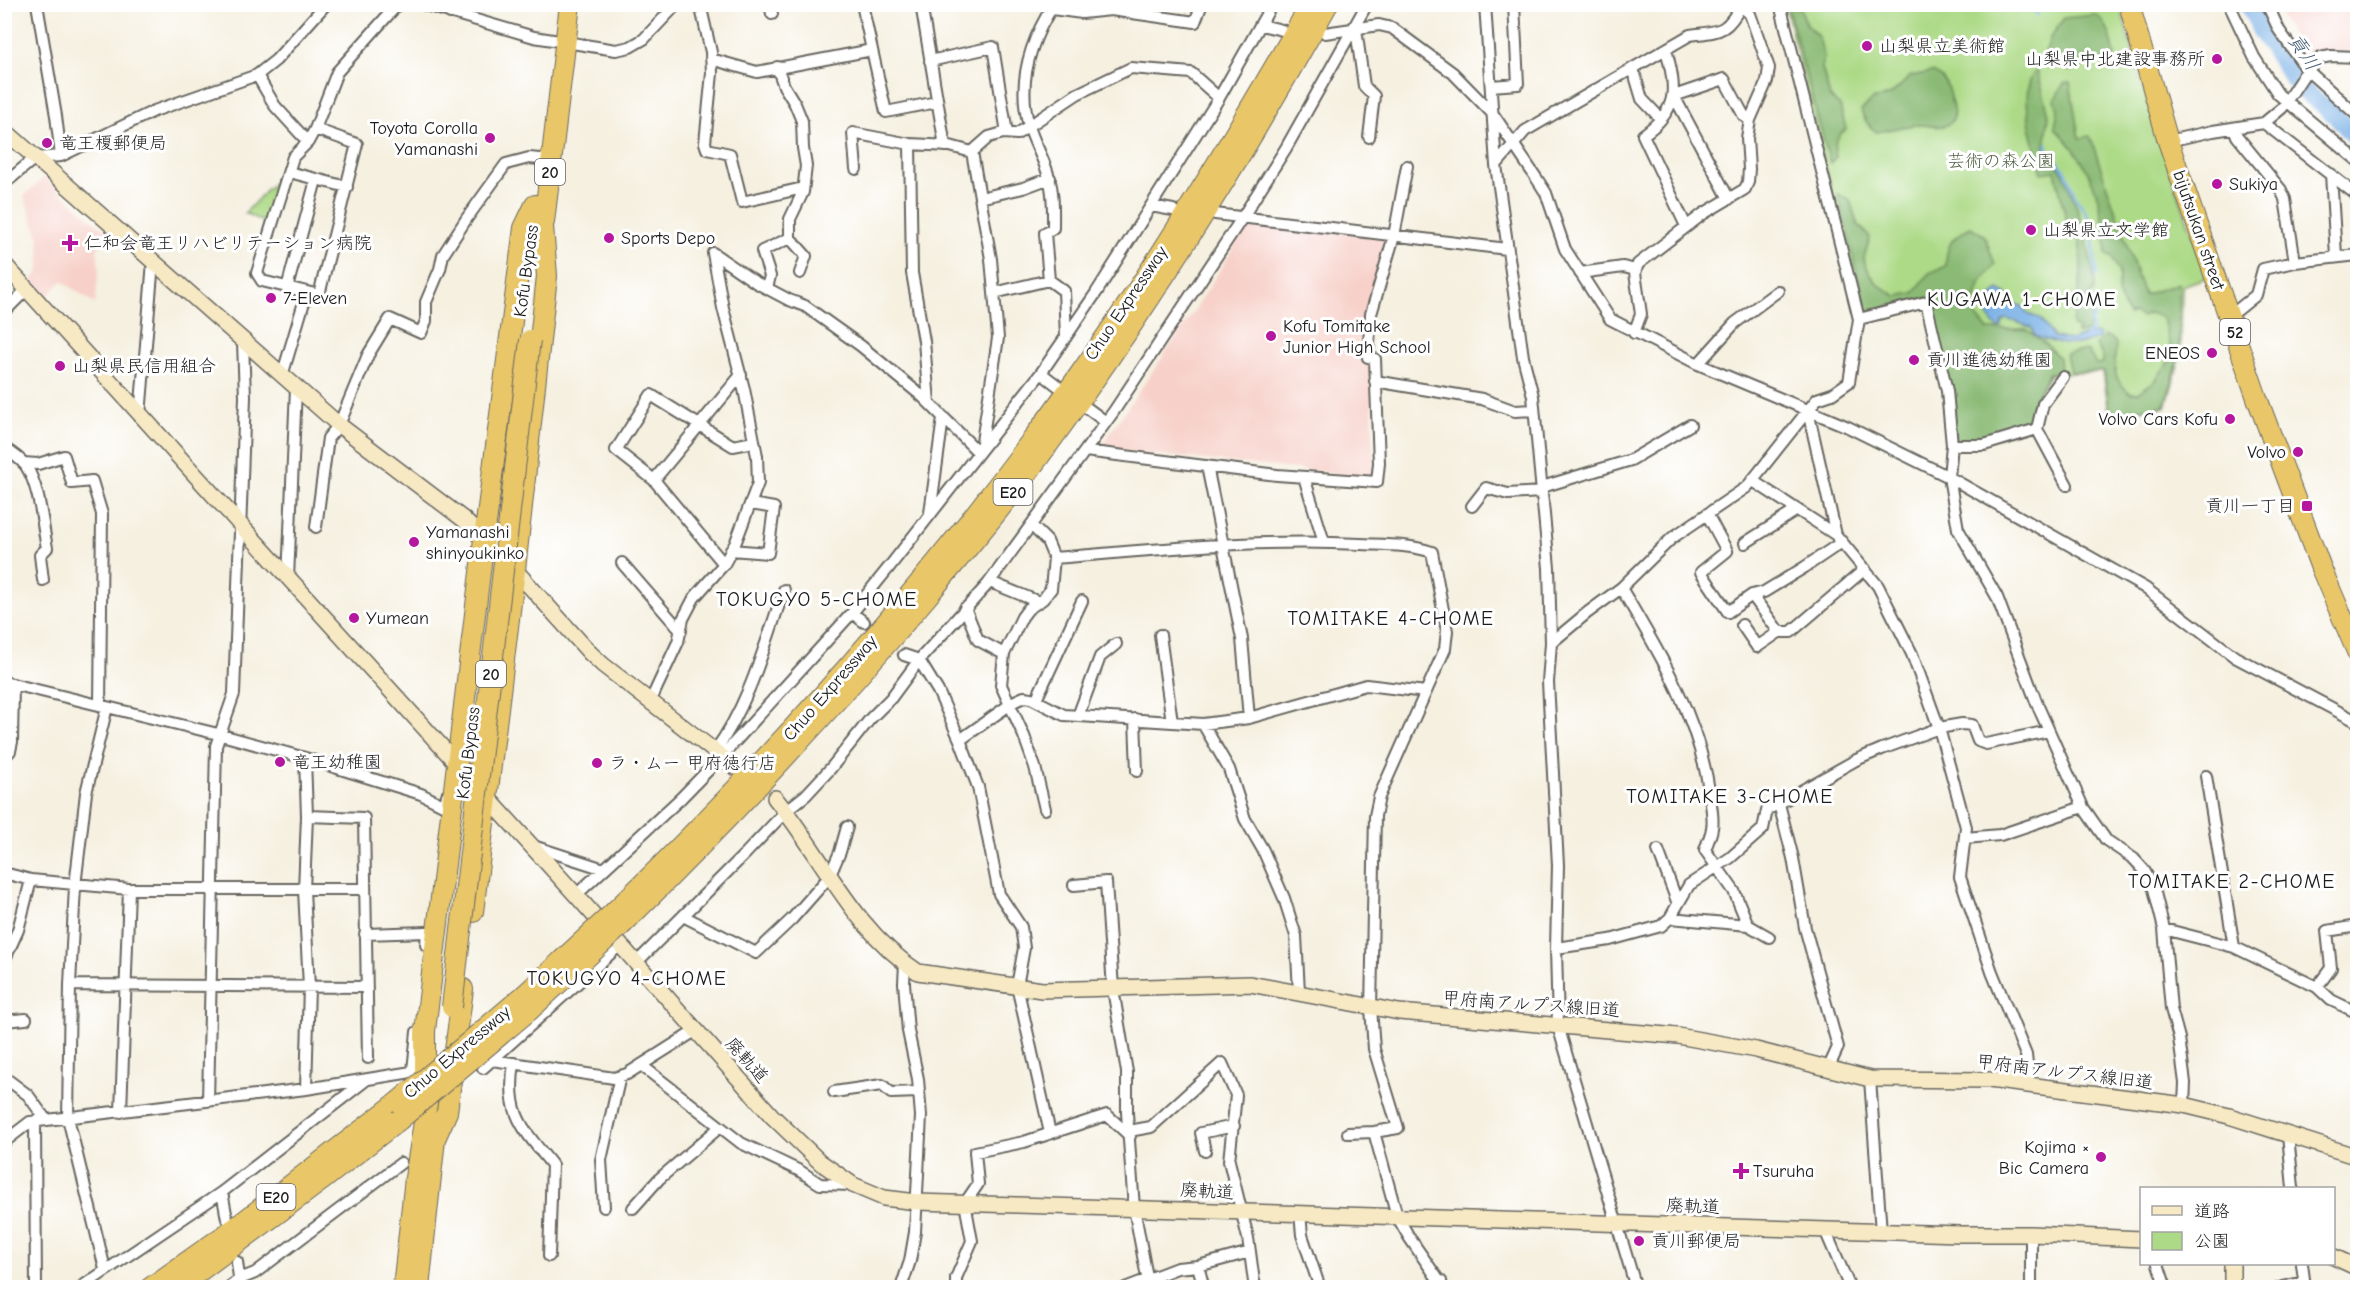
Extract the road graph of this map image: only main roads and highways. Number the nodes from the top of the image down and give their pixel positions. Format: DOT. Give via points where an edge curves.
graph roads {
  1 [pos="557,4"];
  2 [pos="570,4"];
  3 [pos="1311,4"];
  4 [pos="1328,4"];
  5 [pos="2129,4"];
  6 [pos="559,42"];
  7 [pos="535,204"];
  8 [pos="543,226"];
  9 [pos="524,339"];
  10 [pos="2358,654"];
  11 [pos="619,918"];
  12 [pos="445,1004"];
  13 [pos="425,1115"];
  14 [pos="434,1141"];
  15 [pos="162,1285"];
  16 [pos="137,1287"];
  17 [pos="403,1287"];
  18 [pos="419,1287"];
  1 -- 6 [label="highway, Kofu Bypass / 20"];
  2 -- 6 [label="highway, Kofu Bypass / 20"];
  3 -- 11 [label="highway, Chuo Expressway / E20" via="1138,287 996,487 857,658"];
  4 -- 11 [label="highway, Chuo Expressway / E20" via="1202,218 1024,478 868,667 783,762"];
  5 -- 10 [label="highway, bijutsukan street / 52" via="2168,141 2257,398 2308,536"];
  6 -- 7 [label="highway, Kofu Bypass / 20"];
  6 -- 8 [label="highway, Kofu Bypass / 20"];
  7 -- 9 [label="highway, Kofu Bypass / 20"];
  7 -- 13 [label="highway" via="524,228 455,762 418,1071"];
  8 -- 9 [label="highway, Kofu Bypass / 20"];
  8 -- 14 [label="highway" via="547,276 487,798 447,1112"];
  9 -- 12 [label="highway, Kofu Bypass / 20"];
  11 -- 15 [label="highway, Chuo Expressway / E20, bridge" via="512,1006 398,1111"];
  12 -- 13 [label="highway, Kofu Bypass / 20"];
  12 -- 14 [label="highway, Kofu Bypass / 20"];
  13 -- 17 [label="highway, Kofu Bypass / 20"];
  14 -- 18 [label="highway, Kofu Bypass / 20"];
  15 -- 16 [label="highway, Chuo Expressway" via="145,1282"];
}
